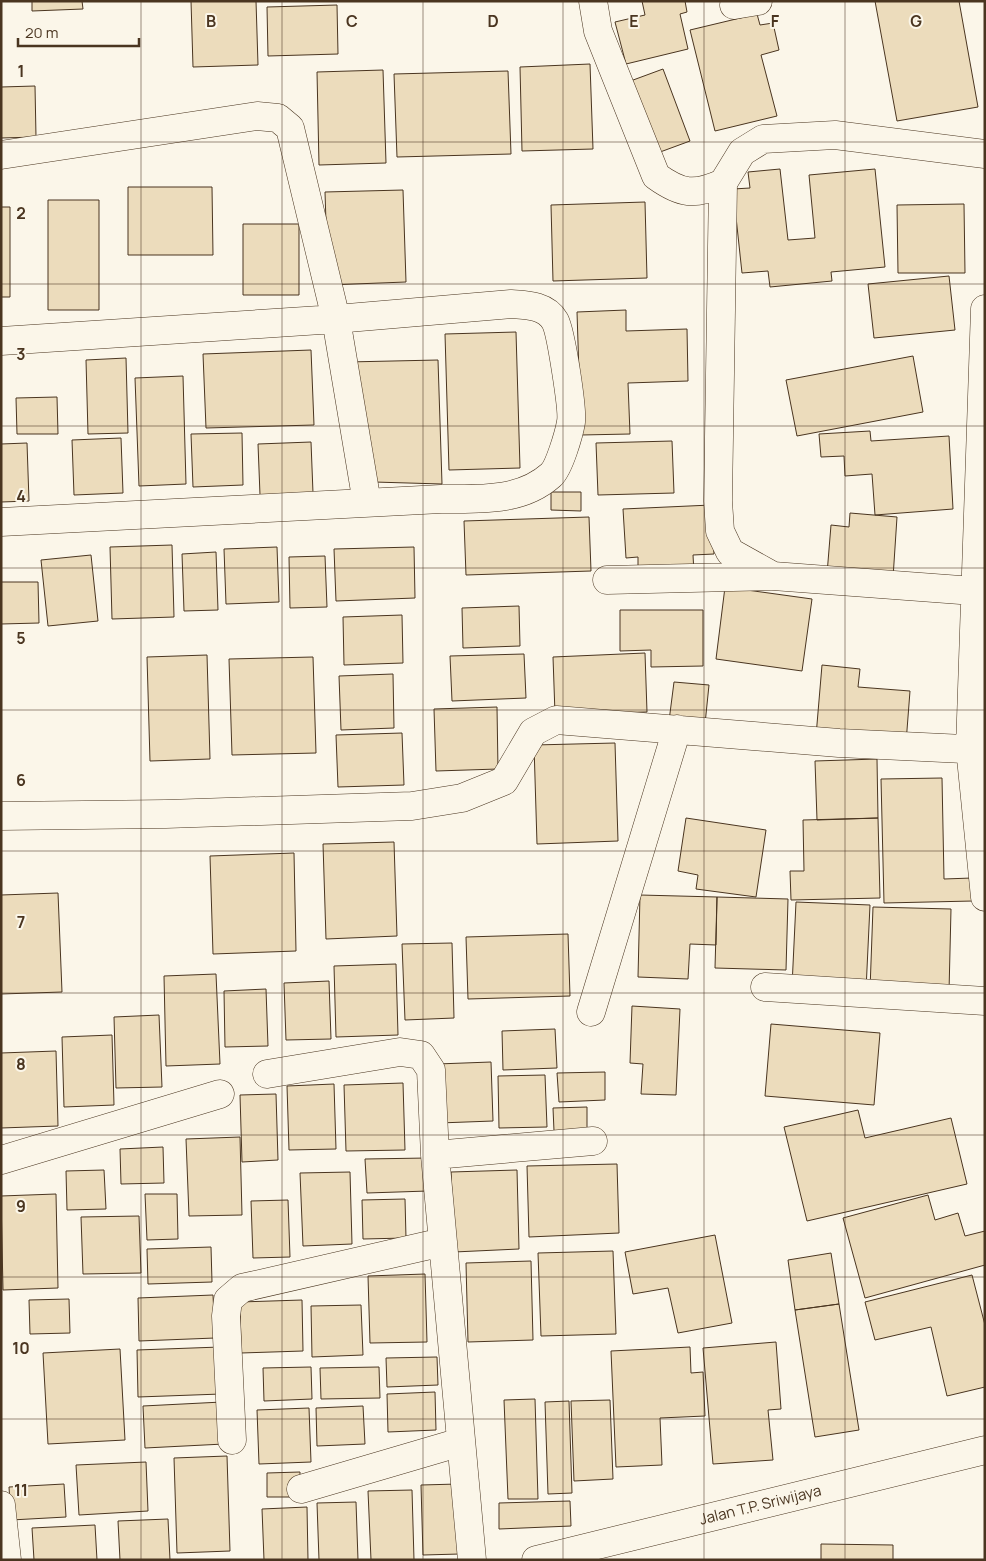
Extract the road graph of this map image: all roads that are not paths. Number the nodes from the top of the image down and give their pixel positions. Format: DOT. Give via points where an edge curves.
graph roads {
  1 [pos="593,1"];
  2 [pos="985,154"];
  3 [pos="1,155"];
  4 [pos="723,184"];
  5 [pos="985,309"];
  6 [pos="336,319"];
  7 [pos="1,341"];
  8 [pos="982,441"];
  9 [pos="367,503"];
  10 [pos="1,522"];
  11 [pos="773,576"];
  12 [pos="607,580"];
  13 [pos="974,591"];
  14 [pos="677,729"];
  15 [pos="978,749"];
  16 [pos="1,816"];
  17 [pos="985,897"];
  18 [pos="765,986"];
  19 [pos="985,1001"];
  20 [pos="590,1012"];
  21 [pos="267,1074"];
  22 [pos="220,1094"];
  23 [pos="593,1141"];
  24 [pos="435,1155"];
  25 [pos="1,1160"];
  26 [pos="443,1242"];
  27 [pos="232,1440"];
  28 [pos="461,1442"];
  29 [pos="985,1450"];
  30 [pos="301,1489"];
  31 [pos="1,1505"];
  32 [pos="579,1555"];
  33 [pos="7,1560"];
  34 [pos="472,1560"];
  35 [pos="536,1560"];
  1 -- 4 [label="street" via="598,31 656,176 675,190 696,192"];
  2 -- 4 [label="street" via="835,135 763,139 742,152"];
  3 -- 6 [label="street" via="257,116 278,118 290,128"];
  4 -- 11 [label="street" via="720,531 730,552"];
  5 -- 8 [label="street"];
  6 -- 7 [label="street"];
  6 -- 9 [label="street"];
  6 -- 9 [label="street" via="511,304 537,306 555,320 563,349 572,421 552,474 526,490 495,498"];
  8 -- 13 [label="street"];
  9 -- 10 [label="street"];
  11 -- 12 [label="street"];
  11 -- 13 [label="street"];
  13 -- 15 [label="street"];
  14 -- 15 [label="street" via="839,743"];
  14 -- 16 [label="street" via="556,720 532,732 504,781 462,798 412,806"];
  14 -- 20 [label="street"];
  15 -- 17 [label="street"];
  18 -- 19 [label="street"];
  21 -- 24 [label="street" via="400,1052 420,1055 431,1070"];
  22 -- 25 [label="street"];
  23 -- 24 [label="street"];
  24 -- 26 [label="street"];
  26 -- 27 [label="street" via="242,1288 228,1300"];
  26 -- 28 [label="street"];
  28 -- 30 [label="street"];
  28 -- 34 [label="street"];
  29 -- 32 [label="street, Jalan T.P. Sriwijaya"];
  31 -- 33 [label="street"];
  32 -- 35 [label="street, Jalan T.P. Sriwijaya"];
}
